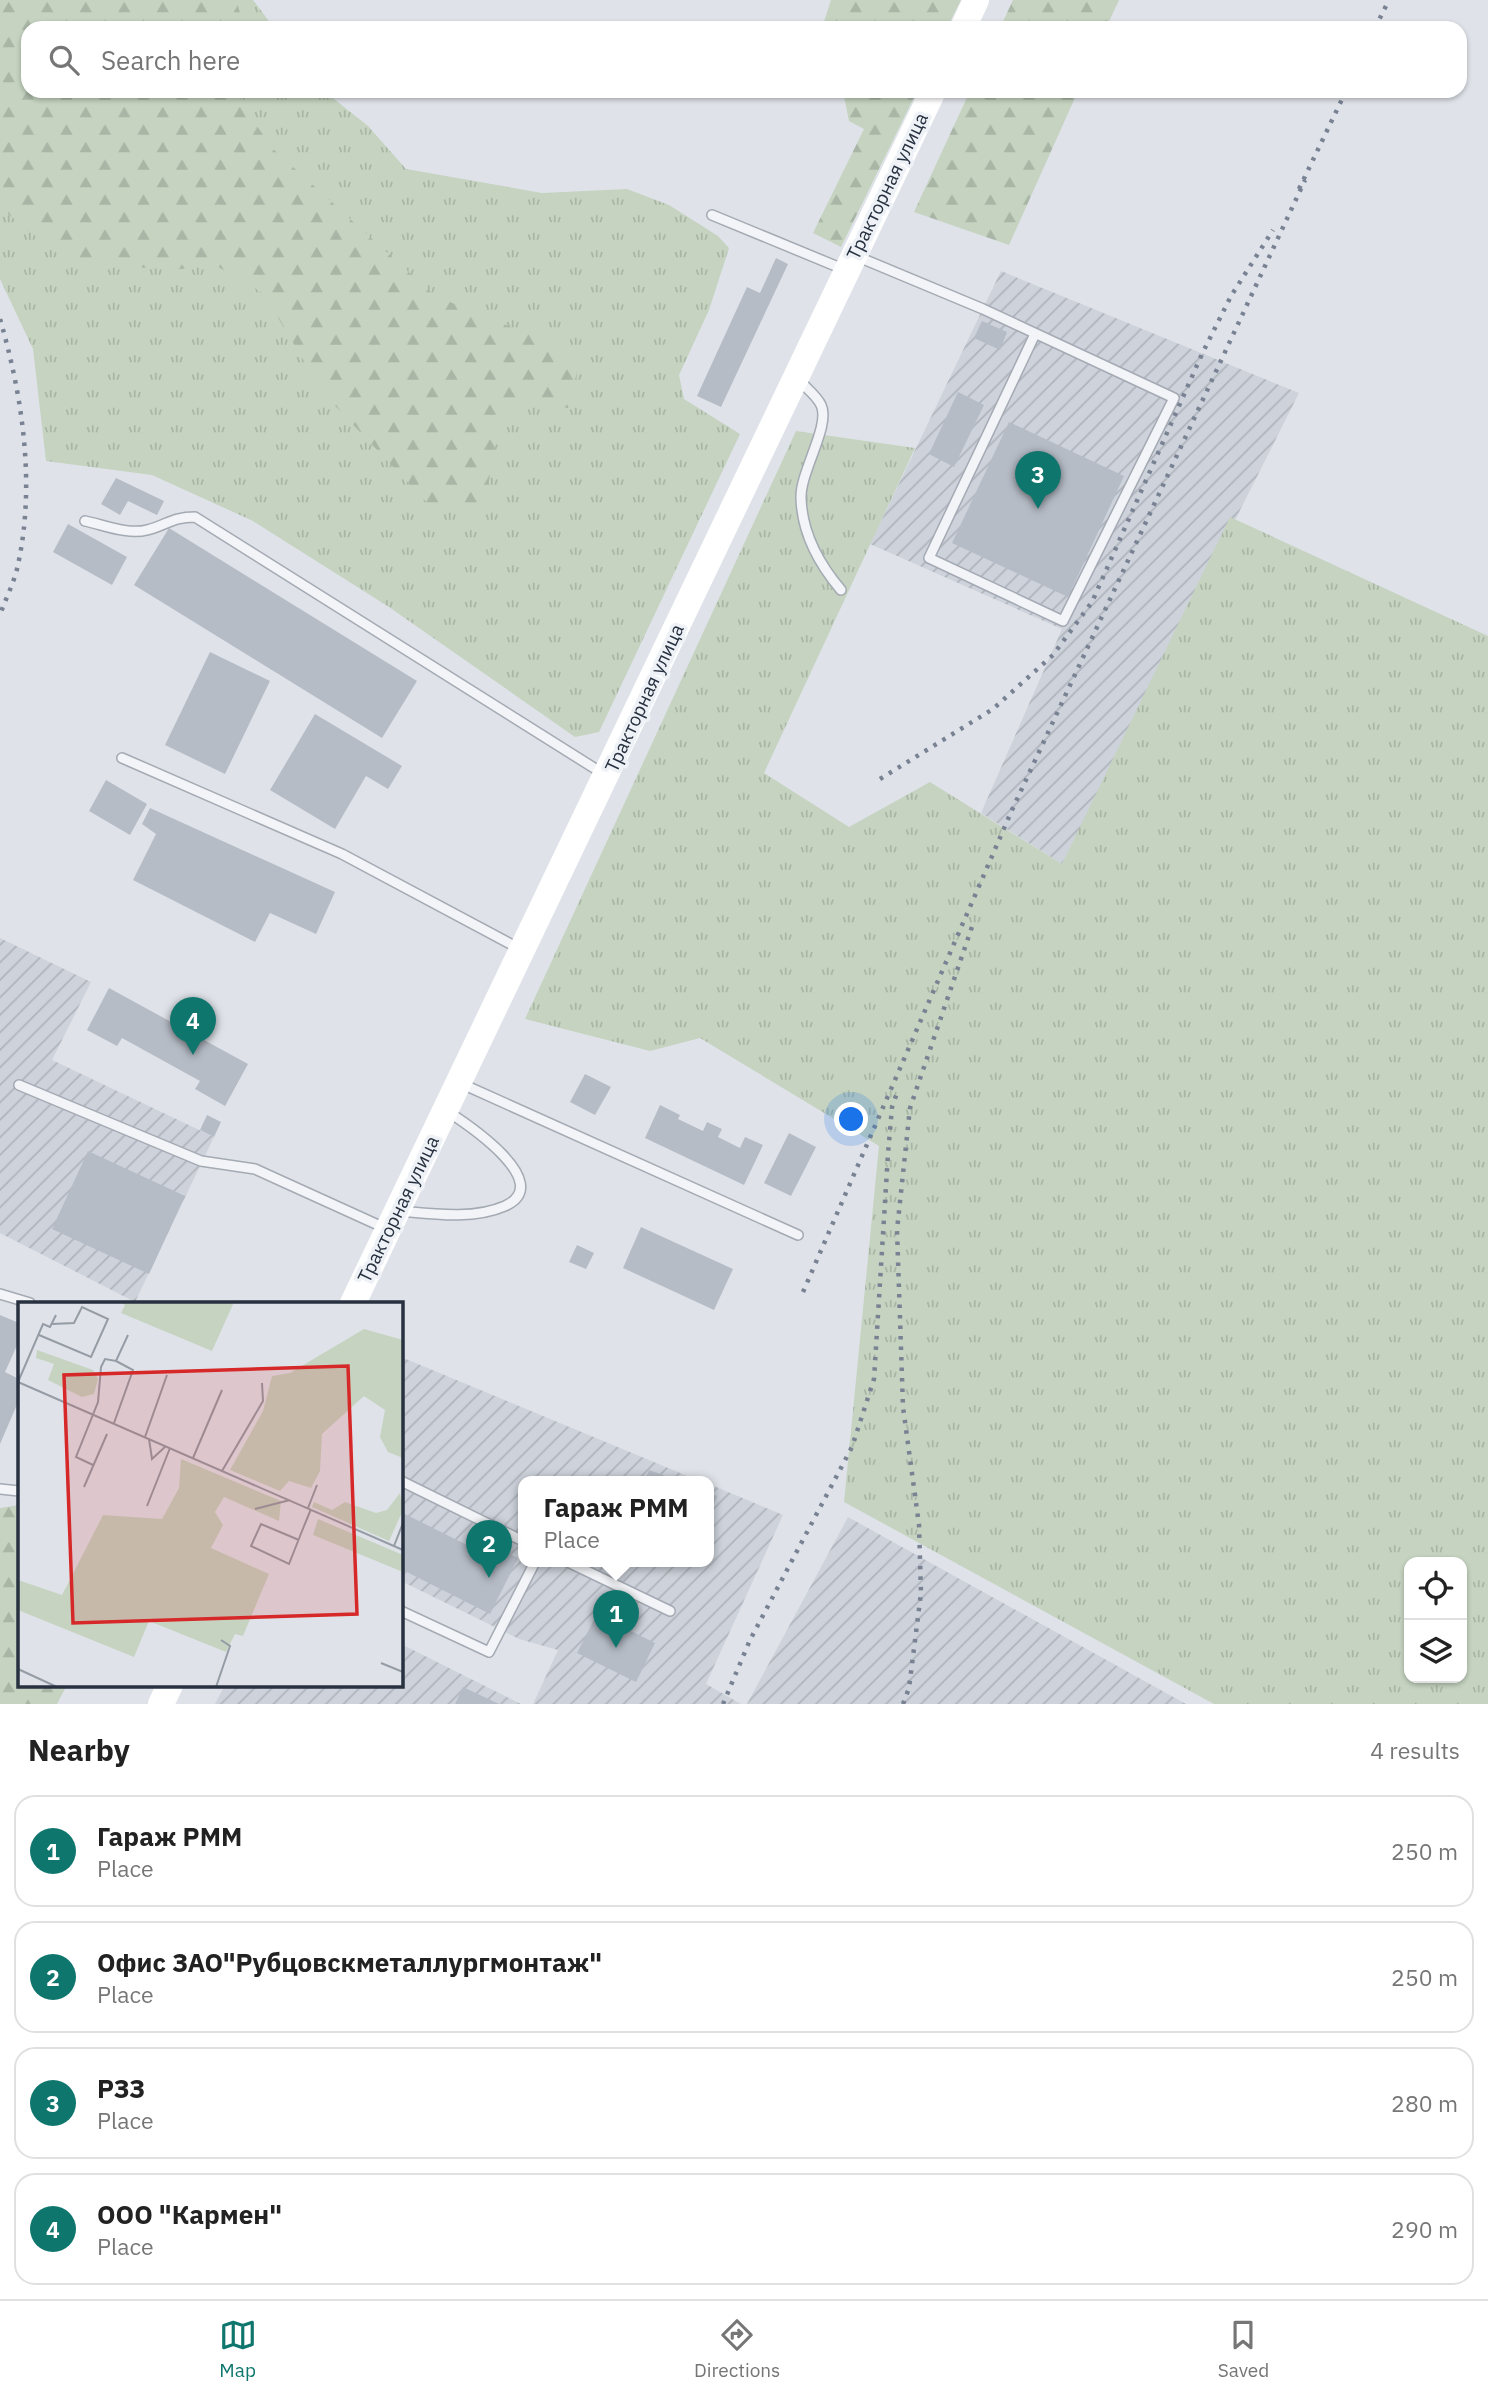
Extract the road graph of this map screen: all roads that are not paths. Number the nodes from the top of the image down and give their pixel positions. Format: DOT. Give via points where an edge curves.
graph roads {
  1 [pos="976,0"];
  2 [pos="966,21"];
  3 [pos="930,98"];
  4 [pos="712,215"];
  5 [pos="850,263"];
  6 [pos="1035,334"];
  7 [pos="797,377"];
  8 [pos="85,521"];
  9 [pos="841,590"];
  10 [pos="122,758"];
  11 [pos="607,776"];
  12 [pos="522,949"];
  13 [pos="459,1082"];
  14 [pos="19,1085"];
  15 [pos="446,1110"];
  16 [pos="393,1220"];
  17 [pos="798,1235"];
  18 [pos="0,1294"];
  19 [pos="27,1302"];
  20 [pos="353,1302"];
  21 [pos="402,1481"];
  22 [pos="0,1489"];
  23 [pos="18,1491"];
  24 [pos="518,1539"];
  25 [pos="532,1567"];
  26 [pos="578,1567"];
  27 [pos="402,1611"];
  28 [pos="670,1611"];
  29 [pos="170,1686"];
  30 [pos="161,1704"];
  1 -- 2 [label="main road"];
  3 -- 5 [label="main road, Тракторная улица"];
  4 -- 5 [label="lane"];
  5 -- 6 [label="lane" via="984,309"];
  5 -- 7 [label="main road, Тракторная улица"];
  6 -- 6 [label="lane" via="1174,398 1063,621 929,558"];
  7 -- 9 [label="lane" via="822,406 823,424 809,457 803,510 820,565"];
  7 -- 11 [label="main road, Тракторная улица"];
  8 -- 11 [label="lane" via="131,531 147,530 175,517 195,517"];
  10 -- 12 [label="lane" via="342,854"];
  11 -- 12 [label="main road, Тракторная улица"];
  12 -- 13 [label="main road, Тракторная улица"];
  13 -- 15 [label="main road, Тракторная улица"];
  13 -- 17 [label="lane"];
  14 -- 16 [label="lane" via="201,1161 255,1169"];
  15 -- 16 [label="main road, Тракторная улица"];
  15 -- 16 [label="lane" via="514,1165 520,1187 517,1197 507,1205 453,1216"];
  16 -- 20 [label="main road, Тракторная улица"];
  18 -- 19 [label="lane"];
  21 -- 24 [label="lane"];
  22 -- 23 [label="lane"];
  25 -- 27 [label="lane" via="489,1653"];
  26 -- 28 [label="lane"];
  29 -- 30 [label="main road"];
}
